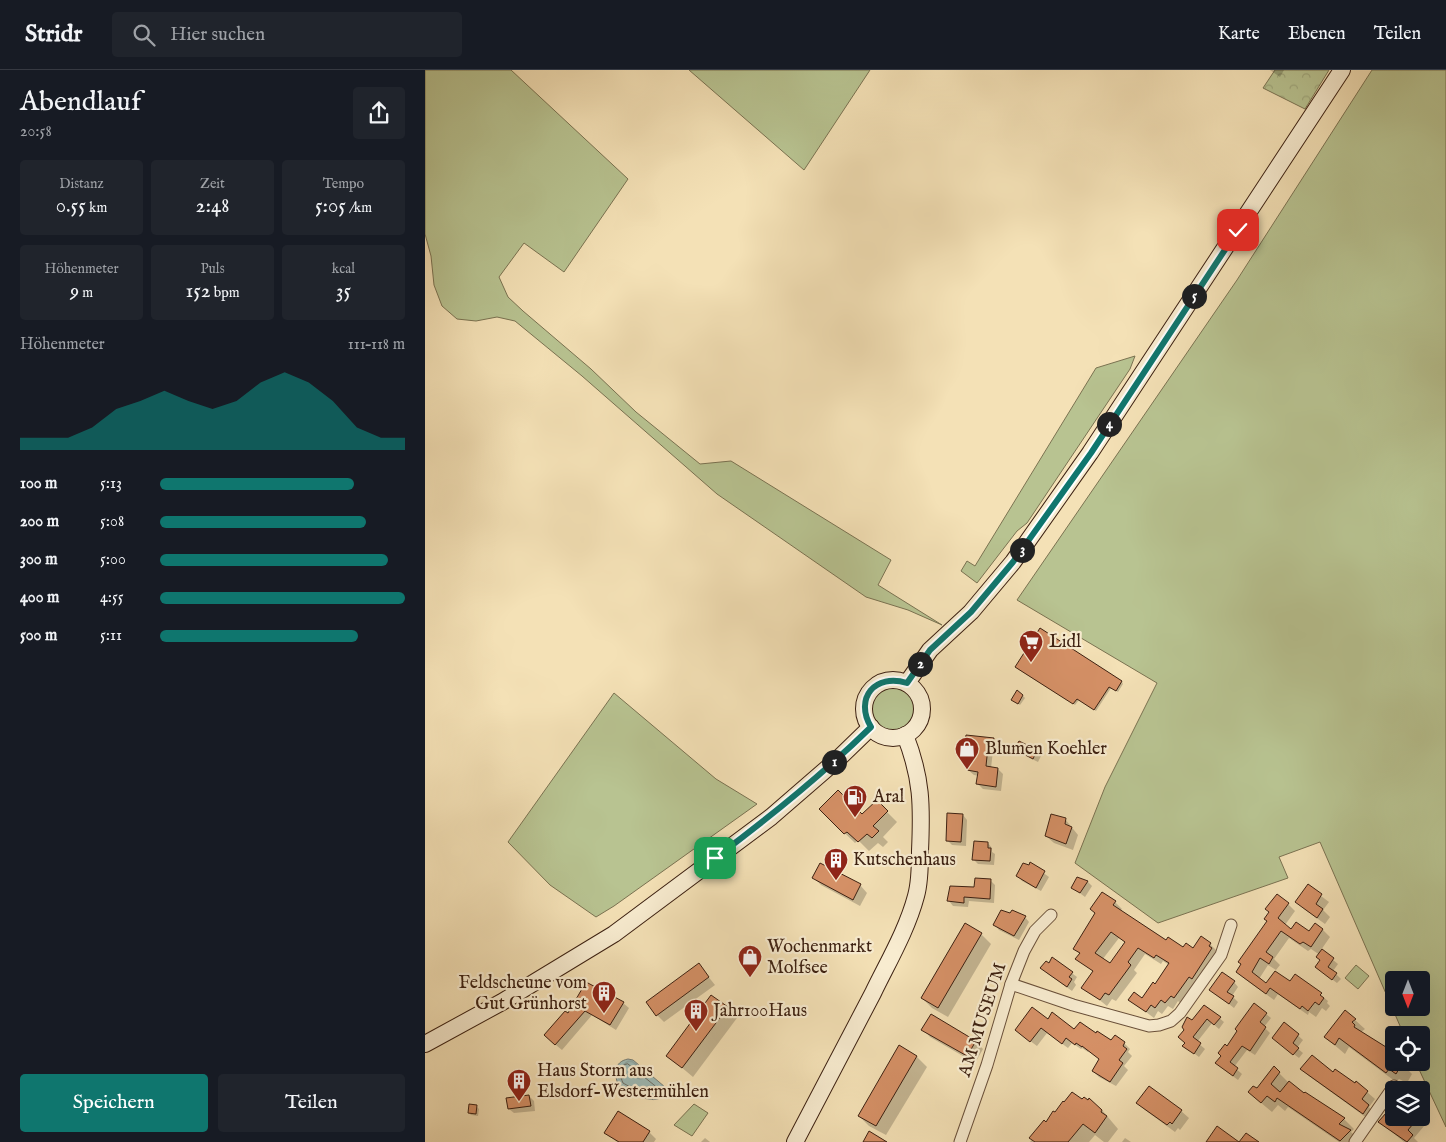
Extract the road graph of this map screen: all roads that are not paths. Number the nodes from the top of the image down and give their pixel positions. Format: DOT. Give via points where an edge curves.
graph roads {
  1 [pos="1342,70"];
  2 [pos="907,683"];
  3 [pos="871,727"];
  4 [pos="905,735"];
  5 [pos="1051,915"];
  6 [pos="1231,925"];
  7 [pos="1011,984"];
  8 [pos="425,1044"];
  9 [pos="1385,1099"];
  10 [pos="795,1142"];
  11 [pos="960,1142"];
  12 [pos="1355,1142"];
  1 -- 2 [label="main road" via="1091,453 1013,562 971,612 930,650"];
  2 -- 3 [label="main road" via="887,680 871,690 864,709"];
  2 -- 4 [label="main road" via="918,694 922,710 917,725"];
  3 -- 4 [label="main road" via="887,737"];
  3 -- 8 [label="main road" via="771,817 614,934"];
  4 -- 10 [label="main road" via="920,788 920,877 917,894 884,971"];
  5 -- 7 [label="street, AM MUSEUM" via="1035,931"];
  6 -- 7 [label="street" via="1221,955 1183,1008 1171,1021 1159,1025 1149,1026 1073,1005"];
  7 -- 11 [label="street, AM MUSEUM"];
  9 -- 12 [label="street"];
}
